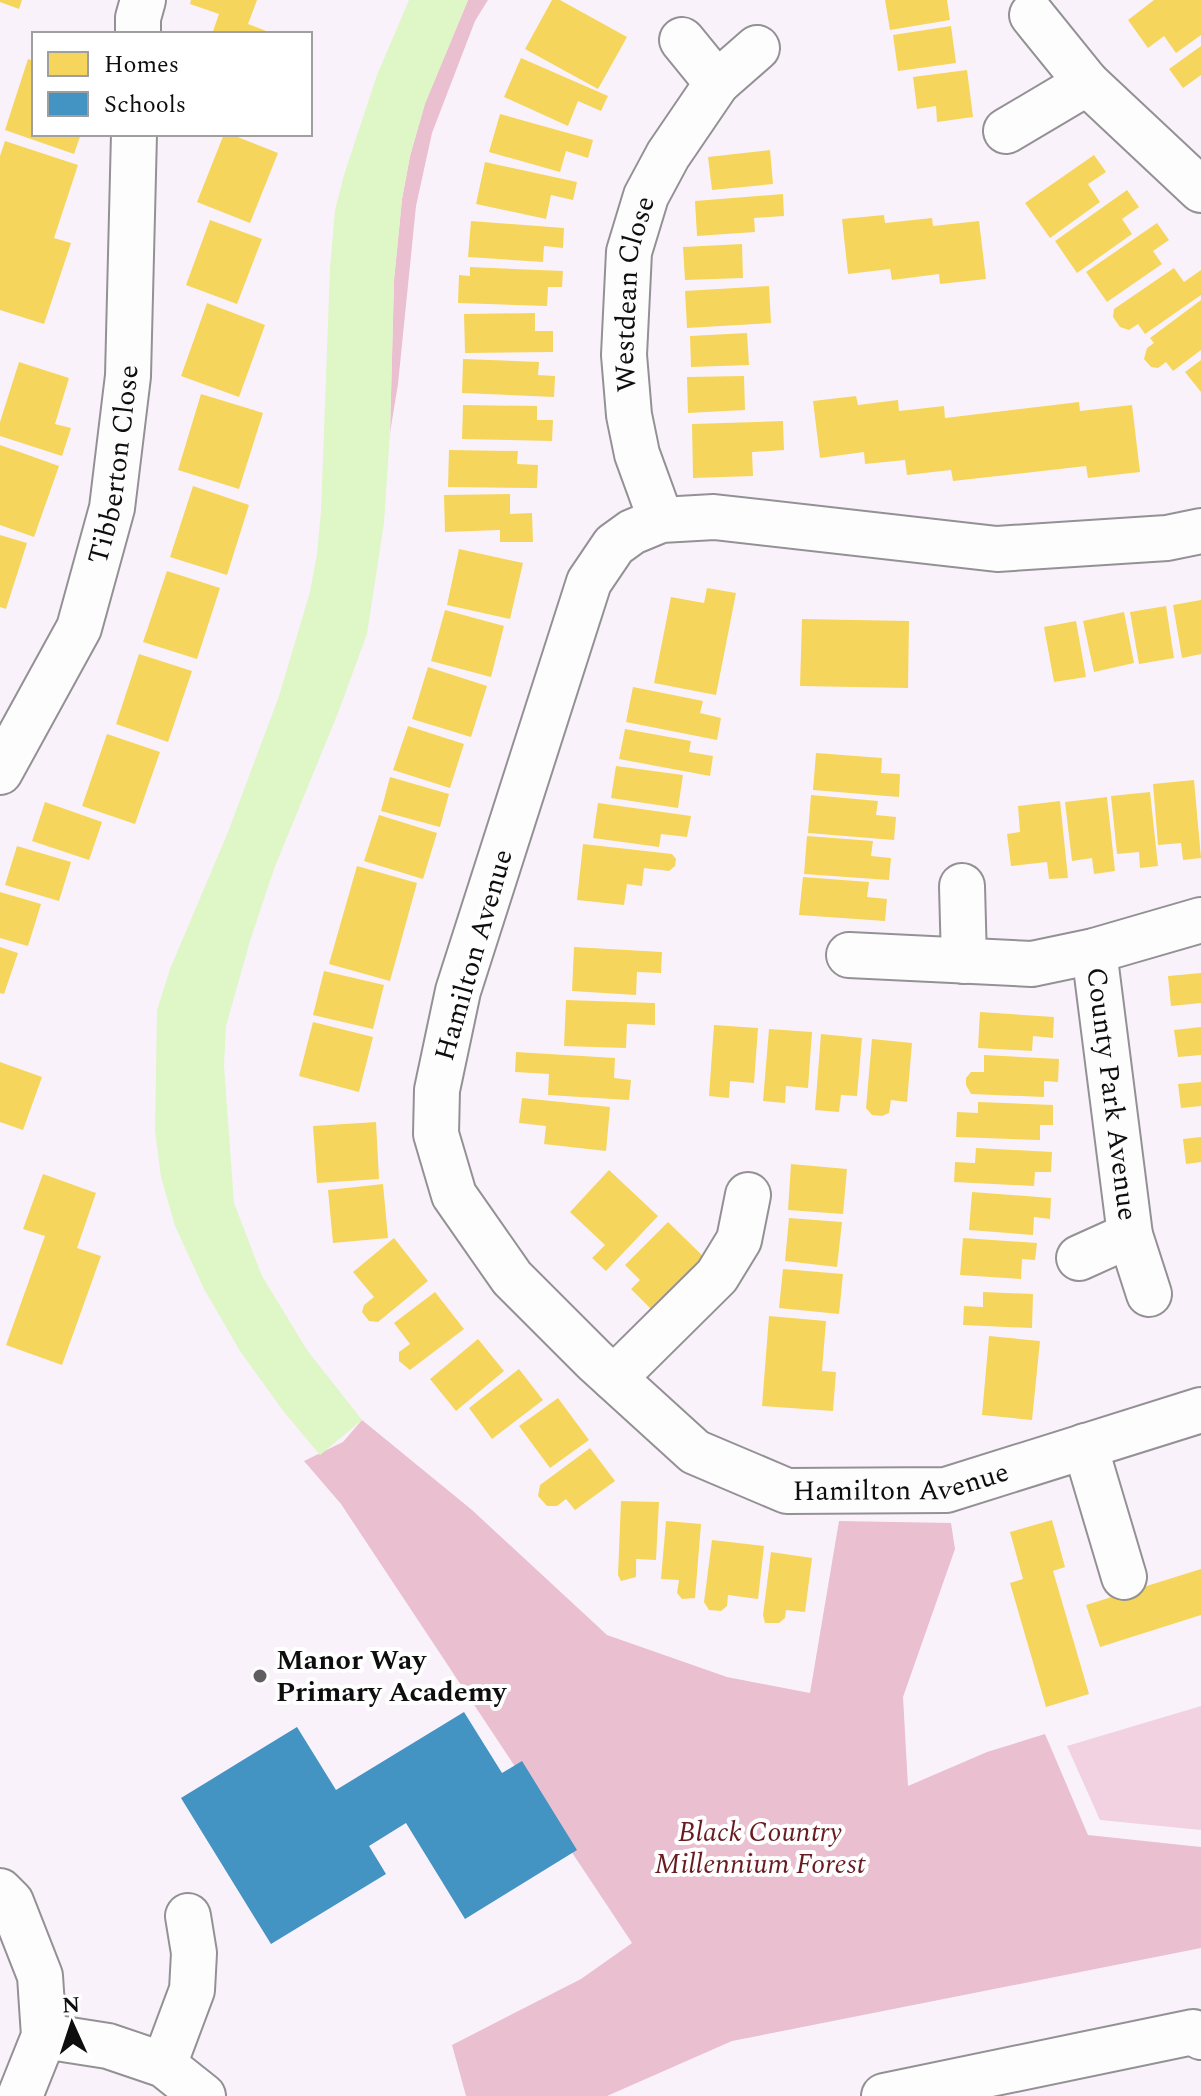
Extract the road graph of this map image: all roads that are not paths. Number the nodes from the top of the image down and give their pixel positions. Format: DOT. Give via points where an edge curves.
graph roads {
  1 [pos="143,0"];
  2 [pos="1032,15"];
  3 [pos="138,32"];
  4 [pos="682,40"];
  5 [pos="757,48"];
  6 [pos="717,83"];
  7 [pos="1087,83"];
  8 [pos="1006,131"];
  9 [pos="134,136"];
  10 [pos="1201,190"];
  11 [pos="661,520"];
  12 [pos="1201,531"];
  13 [pos="0,772"];
  14 [pos="962,886"];
  15 [pos="1201,920"];
  16 [pos="1094,951"];
  17 [pos="849,955"];
  18 [pos="964,961"];
  19 [pos="748,1195"];
  20 [pos="1130,1235"];
  21 [pos="1079,1258"];
  22 [pos="1149,1294"];
  23 [pos="614,1378"];
  24 [pos="1201,1410"];
  25 [pos="1085,1446"];
  26 [pos="1124,1577"];
  27 [pos="0,1891"];
  28 [pos="188,1916"];
  29 [pos="44,2036"];
  30 [pos="1201,2037"];
  31 [pos="164,2065"];
  32 [pos="20,2096"];
  33 [pos="203,2096"];
  34 [pos="884,2096"];
  1 -- 3 [label="street"];
  2 -- 7 [label="street"];
  4 -- 6 [label="street"];
  5 -- 6 [label="street, Westdean Close"];
  6 -- 11 [label="street, Westdean Close" via="646,196 629,252 624,355 629,415"];
  7 -- 8 [label="street"];
  7 -- 10 [label="street"];
  9 -- 13 [label="street, Tibberton Close" via="128,376 112,508 79,628"];
  11 -- 12 [label="street, Hamilton Avenue" via="714,517 997,549"];
  11 -- 23 [label="street, Hamilton Avenue" via="614,545 589,582 458,991 437,1090 436,1134 454,1195 512,1278"];
  14 -- 18 [label="street"];
  15 -- 16 [label="street, County Park Avenue"];
  16 -- 18 [label="street, County Park Avenue" via="1032,964"];
  16 -- 20 [label="street, County Park Avenue"];
  17 -- 18 [label="street, County Park Avenue"];
  19 -- 23 [label="street" via="739,1240 717,1276"];
  20 -- 21 [label="street, County Park Avenue"];
  20 -- 22 [label="street, County Park Avenue"];
  23 -- 25 [label="street, Hamilton Avenue" via="695,1452 787,1491 946,1490"];
  24 -- 25 [label="street, Hamilton Avenue"];
  25 -- 26 [label="street"];
  27 -- 29 [label="street" via="11,1902 40,1976"];
  28 -- 31 [label="street" via="192,1990"];
  29 -- 31 [label="street" via="108,2046"];
  29 -- 32 [label="street"];
  30 -- 34 [label="street" via="1193,2032"];
  31 -- 33 [label="street"];
}
